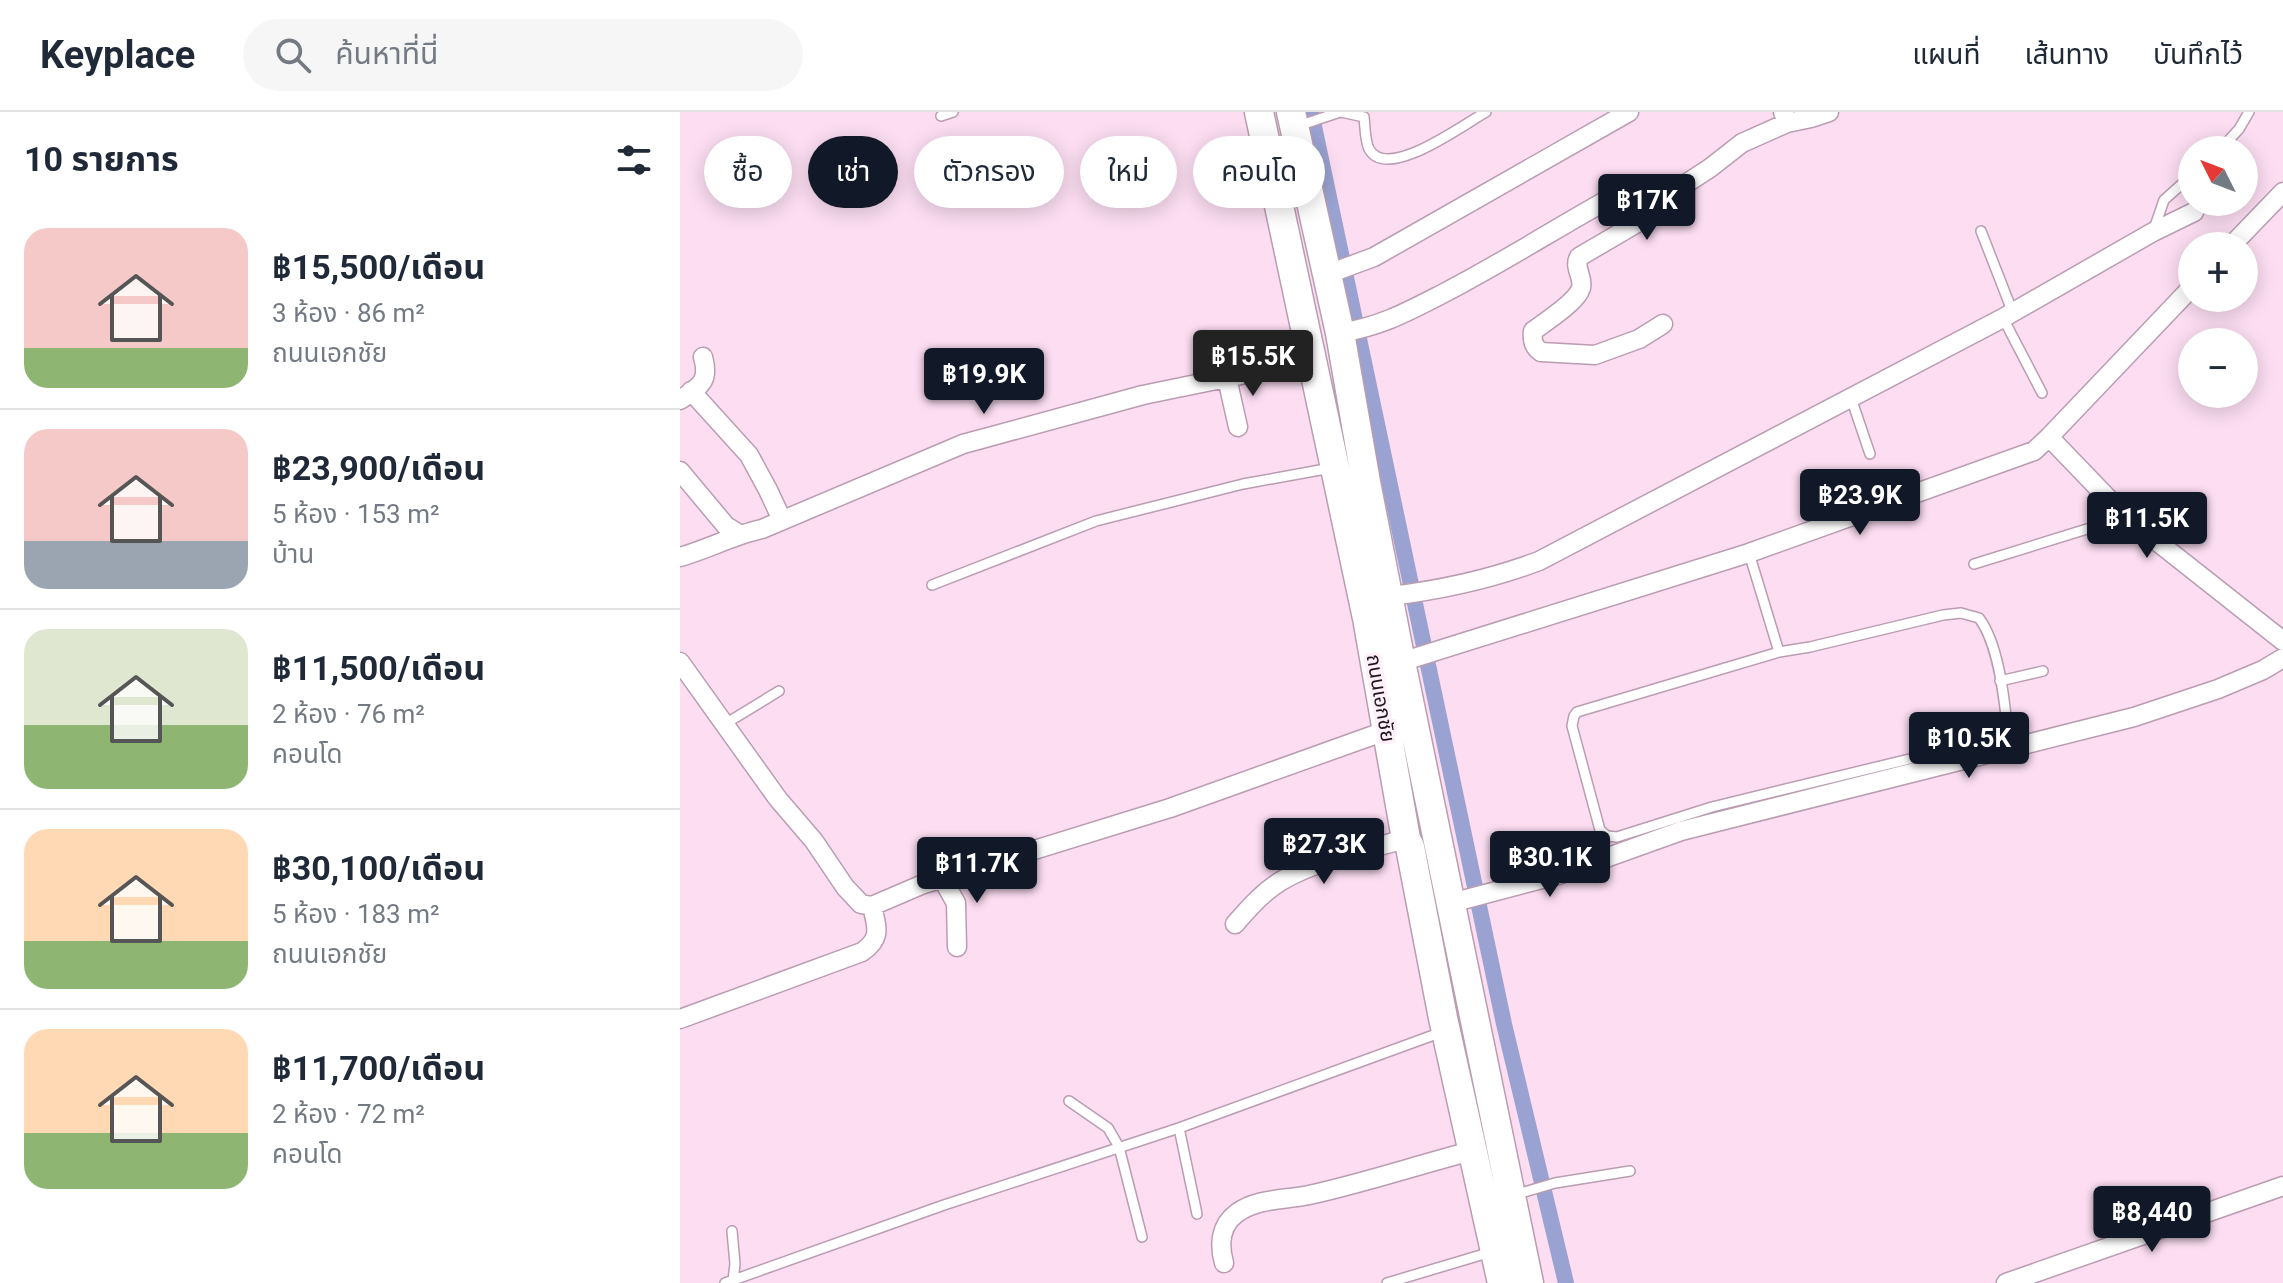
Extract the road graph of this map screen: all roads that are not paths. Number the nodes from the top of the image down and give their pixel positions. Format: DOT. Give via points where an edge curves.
graph roads {
  1 [pos="953,112"];
  2 [pos="1259,112"];
  3 [pos="1341,112"];
  4 [pos="1486,112"];
  5 [pos="1629,112"];
  6 [pos="1829,112"];
  7 [pos="2249,112"];
  8 [pos="941,116"];
  9 [pos="1785,117"];
  10 [pos="1296,122"];
  11 [pos="2233,136"];
  12 [pos="2178,188"];
  13 [pos="2283,192"];
  14 [pos="1616,195"];
  15 [pos="2186,216"];
  16 [pos="1981,231"];
  17 [pos="2153,232"];
  18 [pos="2244,232"];
  19 [pos="1328,274"];
  20 [pos="2178,302"];
  21 [pos="2008,315"];
  22 [pos="1663,324"];
  23 [pos="1358,330"];
  24 [pos="703,357"];
  25 [pos="1313,360"];
  26 [pos="1227,378"];
  27 [pos="2042,393"];
  28 [pos="686,396"];
  29 [pos="1851,398"];
  30 [pos="1238,427"];
  31 [pos="2049,437"];
  32 [pos="1870,454"];
  33 [pos="1336,467"];
  34 [pos="680,471"];
  35 [pos="2126,517"];
  36 [pos="782,520"];
  37 [pos="739,534"];
  38 [pos="1749,553"];
  39 [pos="680,557"];
  40 [pos="1974,564"];
  41 [pos="932,585"];
  42 [pos="1410,593"];
  43 [pos="2283,641"];
  44 [pos="1779,652"];
  45 [pos="2283,658"];
  46 [pos="1410,659"];
  47 [pos="680,662"];
  48 [pos="2043,671"];
  49 [pos="2000,681"];
  50 [pos="779,691"];
  51 [pos="725,724"];
  52 [pos="1388,730"];
  53 [pos="1406,839"];
  54 [pos="942,878"];
  55 [pos="1458,902"];
  56 [pos="872,906"];
  57 [pos="1235,924"];
  58 [pos="957,947"];
  59 [pos="680,1019"];
  60 [pos="1445,1031"];
  61 [pos="1069,1101"];
  62 [pos="1179,1128"];
  63 [pos="1119,1147"];
  64 [pos="1472,1151"];
  65 [pos="1630,1171"];
  66 [pos="2283,1186"];
  67 [pos="1521,1193"];
  68 [pos="1197,1214"];
  69 [pos="732,1231"];
  70 [pos="1142,1237"];
  71 [pos="1493,1251"];
  72 [pos="1224,1263"];
  73 [pos="729,1281"];
  74 [pos="1387,1283"];
  75 [pos="1502,1283"];
  76 [pos="1529,1283"];
  77 [pos="2006,1283"];
  1 -- 8 [label="lane"];
  2 -- 25 [label="main road, ถนนเอกชัย"];
  3 -- 4 [label="lane" via="1364,117 1369,149 1386,160 1426,147"];
  3 -- 10 [label="lane"];
  5 -- 19 [label="street" via="1374,257"];
  6 -- 9 [label="street"];
  7 -- 11 [label="lane"];
  9 -- 22 [label="street" via="1664,194 1649,216 1579,257 1577,295 1533,331 1532,338 1541,352 1595,355"];
  10 -- 19 [label="main road, ถนนเอกชัย"];
  12 -- 17 [label="lane" via="2164,200"];
  13 -- 18 [label="street"];
  14 -- 23 [label="street" via="1480,274 1387,322"];
  15 -- 17 [label="street"];
  16 -- 21 [label="lane"];
  17 -- 21 [label="street"];
  19 -- 23 [label="main road, ถนนเอกชัย"];
  20 -- 31 [label="street"];
  21 -- 27 [label="lane"];
  21 -- 29 [label="street"];
  23 -- 42 [label="main road, ถนนเอกชัย" via="1366,482"];
  24 -- 28 [label="street" via="707,371 702,383"];
  25 -- 26 [label="street"];
  25 -- 33 [label="main road, ถนนเอกชัย"];
  26 -- 30 [label="street"];
  26 -- 36 [label="street" via="963,444"];
  28 -- 36 [label="street" via="749,455"];
  29 -- 32 [label="lane"];
  29 -- 42 [label="street" via="1539,561"];
  31 -- 35 [label="street"];
  31 -- 38 [label="street" via="2019,458"];
  33 -- 41 [label="lane" via="1096,521"];
  33 -- 52 [label="main road, ถนนเอกชัย"];
  34 -- 37 [label="street" via="726,526"];
  35 -- 40 [label="lane"];
  35 -- 43 [label="street"];
  36 -- 37 [label="street"];
  37 -- 39 [label="street"];
  38 -- 44 [label="lane"];
  38 -- 46 [label="street"];
  42 -- 46 [label="main road, ถนนเอกชัย"];
  44 -- 49 [label="lane" via="1943,615 1974,615 1988,632"];
  44 -- 49 [label="lane" via="1577,712 1572,726 1600,830 1617,837 1712,807 1992,739 2007,726"];
  45 -- 55 [label="street" via="2244,679 2134,717 1681,831 1561,874"];
  46 -- 55 [label="main road, ถนนเอกชัย"];
  47 -- 51 [label="street"];
  48 -- 49 [label="lane"];
  50 -- 51 [label="lane"];
  51 -- 56 [label="street" via="845,887 861,904"];
  52 -- 53 [label="main road, ถนนเอกชัย"];
  52 -- 54 [label="street" via="1170,808"];
  53 -- 57 [label="street" via="1282,880"];
  53 -- 60 [label="main road, ถนนเอกชัย"];
  54 -- 56 [label="street"];
  54 -- 58 [label="street" via="956,903"];
  55 -- 67 [label="main road, ถนนเอกชัย"];
  56 -- 59 [label="street" via="878,930 862,952"];
  60 -- 62 [label="lane"];
  60 -- 64 [label="main road, ถนนเอกชัย"];
  61 -- 63 [label="lane" via="1108,1128"];
  62 -- 63 [label="lane"];
  62 -- 68 [label="lane"];
  63 -- 70 [label="lane"];
  63 -- 73 [label="lane"];
  64 -- 71 [label="main road, ถนนเอกชัย"];
  64 -- 72 [label="street" via="1306,1196 1255,1204 1236,1213 1224,1229 1219,1246"];
  65 -- 67 [label="lane"];
  66 -- 77 [label="street"];
  67 -- 76 [label="main road, ถนนเอกชัย"];
  69 -- 73 [label="lane" via="735,1264"];
  71 -- 74 [label="lane"];
  71 -- 75 [label="main road, ถนนเอกชัย"];
}
